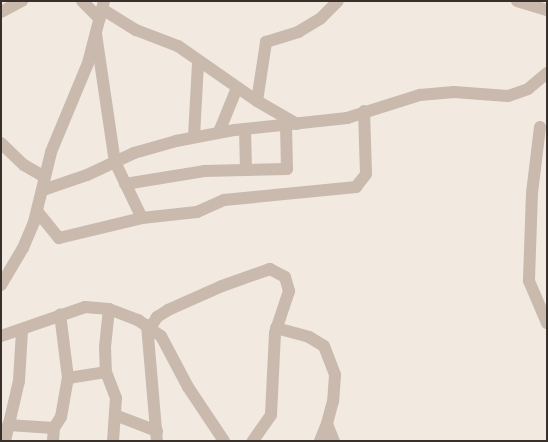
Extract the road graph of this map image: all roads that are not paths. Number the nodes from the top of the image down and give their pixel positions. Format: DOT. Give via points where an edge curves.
graph roads {
  1 [pos="22,1"];
  2 [pos="82,1"];
  3 [pos="338,1"];
  4 [pos="517,1"];
  5 [pos="102,10"];
  6 [pos="547,10"];
  7 [pos="1,12"];
  8 [pos="96,34"];
  9 [pos="198,62"];
  10 [pos="547,73"];
  11 [pos="237,88"];
  12 [pos="257,101"];
  13 [pos="364,111"];
  14 [pos="292,125"];
  15 [pos="540,126"];
  16 [pos="245,129"];
  17 [pos="218,132"];
  18 [pos="194,137"];
  19 [pos="1,143"];
  20 [pos="115,162"];
  21 [pos="246,170"];
  22 [pos="45,177"];
  23 [pos="125,184"];
  24 [pos="43,190"];
  25 [pos="37,211"];
  26 [pos="142,218"];
  27 [pos="1,285"];
  28 [pos="109,309"];
  29 [pos="60,314"];
  30 [pos="547,323"];
  31 [pos="150,326"];
  32 [pos="276,328"];
  33 [pos="22,331"];
  34 [pos="1,336"];
  35 [pos="106,372"];
  36 [pos="68,378"];
  37 [pos="116,415"];
  38 [pos="327,424"];
  39 [pos="8,425"];
  40 [pos="53,434"];
  41 [pos="157,436"];
  42 [pos="5,441"];
  43 [pos="112,441"];
  44 [pos="224,441"];
  45 [pos="252,441"];
  46 [pos="320,441"];
  47 [pos="334,441"];
  1 -- 7 [label="street"];
  2 -- 5 [label="street"];
  3 -- 12 [label="street" via="320,19 298,32 266,42"];
  4 -- 6 [label="street"];
  5 -- 8 [label="street"];
  5 -- 9 [label="street" via="136,30 170,42"];
  8 -- 20 [label="street"];
  8 -- 22 [label="street" via="88,63 50,152"];
  9 -- 11 [label="street"];
  9 -- 18 [label="street"];
  10 -- 13 [label="street" via="528,89 508,96 439,93 399,99"];
  11 -- 12 [label="street"];
  11 -- 17 [label="street"];
  12 -- 14 [label="street"];
  13 -- 14 [label="street" via="346,118"];
  13 -- 26 [label="street" via="366,174 356,187 224,200 197,212"];
  14 -- 16 [label="street"];
  14 -- 21 [label="street" via="288,168"];
  15 -- 30 [label="street" via="531,205 529,281"];
  16 -- 17 [label="street"];
  16 -- 21 [label="street"];
  17 -- 18 [label="street"];
  18 -- 20 [label="street" via="154,146"];
  19 -- 22 [label="street" via="24,165"];
  20 -- 23 [label="street"];
  20 -- 24 [label="street"];
  21 -- 23 [label="street" via="168,175"];
  22 -- 24 [label="street"];
  23 -- 26 [label="street"];
  24 -- 25 [label="street"];
  25 -- 26 [label="street" via="56,236 62,238"];
  25 -- 27 [label="street" via="23,248"];
  28 -- 29 [label="street" via="85,307"];
  28 -- 31 [label="street"];
  28 -- 35 [label="street"];
  29 -- 33 [label="street"];
  29 -- 36 [label="street"];
  31 -- 32 [label="street" via="168,310 270,269 285,277 288,284"];
  31 -- 41 [label="street"];
  31 -- 44 [label="street" via="167,345 188,387"];
  32 -- 38 [label="street" via="309,337 324,346 334,375 333,402"];
  32 -- 45 [label="street" via="271,415"];
  33 -- 34 [label="street"];
  33 -- 39 [label="street" via="19,381"];
  35 -- 36 [label="street"];
  35 -- 37 [label="street" via="116,395"];
  36 -- 40 [label="street" via="61,418"];
  37 -- 41 [label="street"];
  37 -- 43 [label="street"];
  38 -- 46 [label="street"];
  38 -- 47 [label="street"];
  39 -- 40 [label="street"];
  39 -- 42 [label="street"];
}
